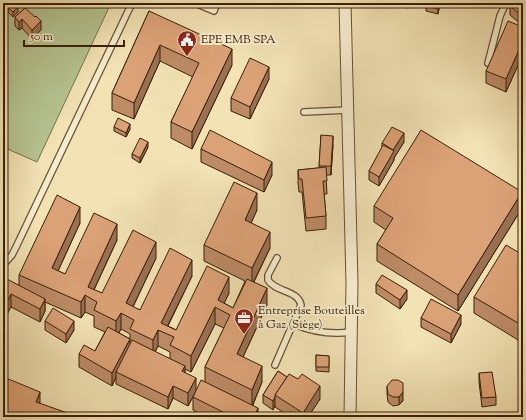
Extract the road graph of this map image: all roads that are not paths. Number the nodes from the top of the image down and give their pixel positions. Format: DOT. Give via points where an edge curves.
graph roads {
  1 [pos="132,3"];
  2 [pos="196,3"];
  3 [pos="217,3"];
  4 [pos="345,3"];
  5 [pos="506,3"];
  6 [pos="488,63"];
  7 [pos="348,110"];
  8 [pos="304,112"];
  9 [pos="277,258"];
  10 [pos="3,266"];
  11 [pos="294,324"];
  12 [pos="351,332"];
  13 [pos="275,365"];
  14 [pos="350,417"];
  1 -- 10 [label="lane" via="12,255"];
  2 -- 3 [label="lane" via="214,12"];
  4 -- 7 [label="street"];
  5 -- 6 [label="lane" via="500,16"];
  7 -- 8 [label="lane"];
  7 -- 12 [label="street"];
  9 -- 11 [label="lane" via="268,280 296,296 301,302 301,309"];
  11 -- 12 [label="lane" via="328,333"];
  11 -- 13 [label="lane"];
  12 -- 14 [label="street"];
}
